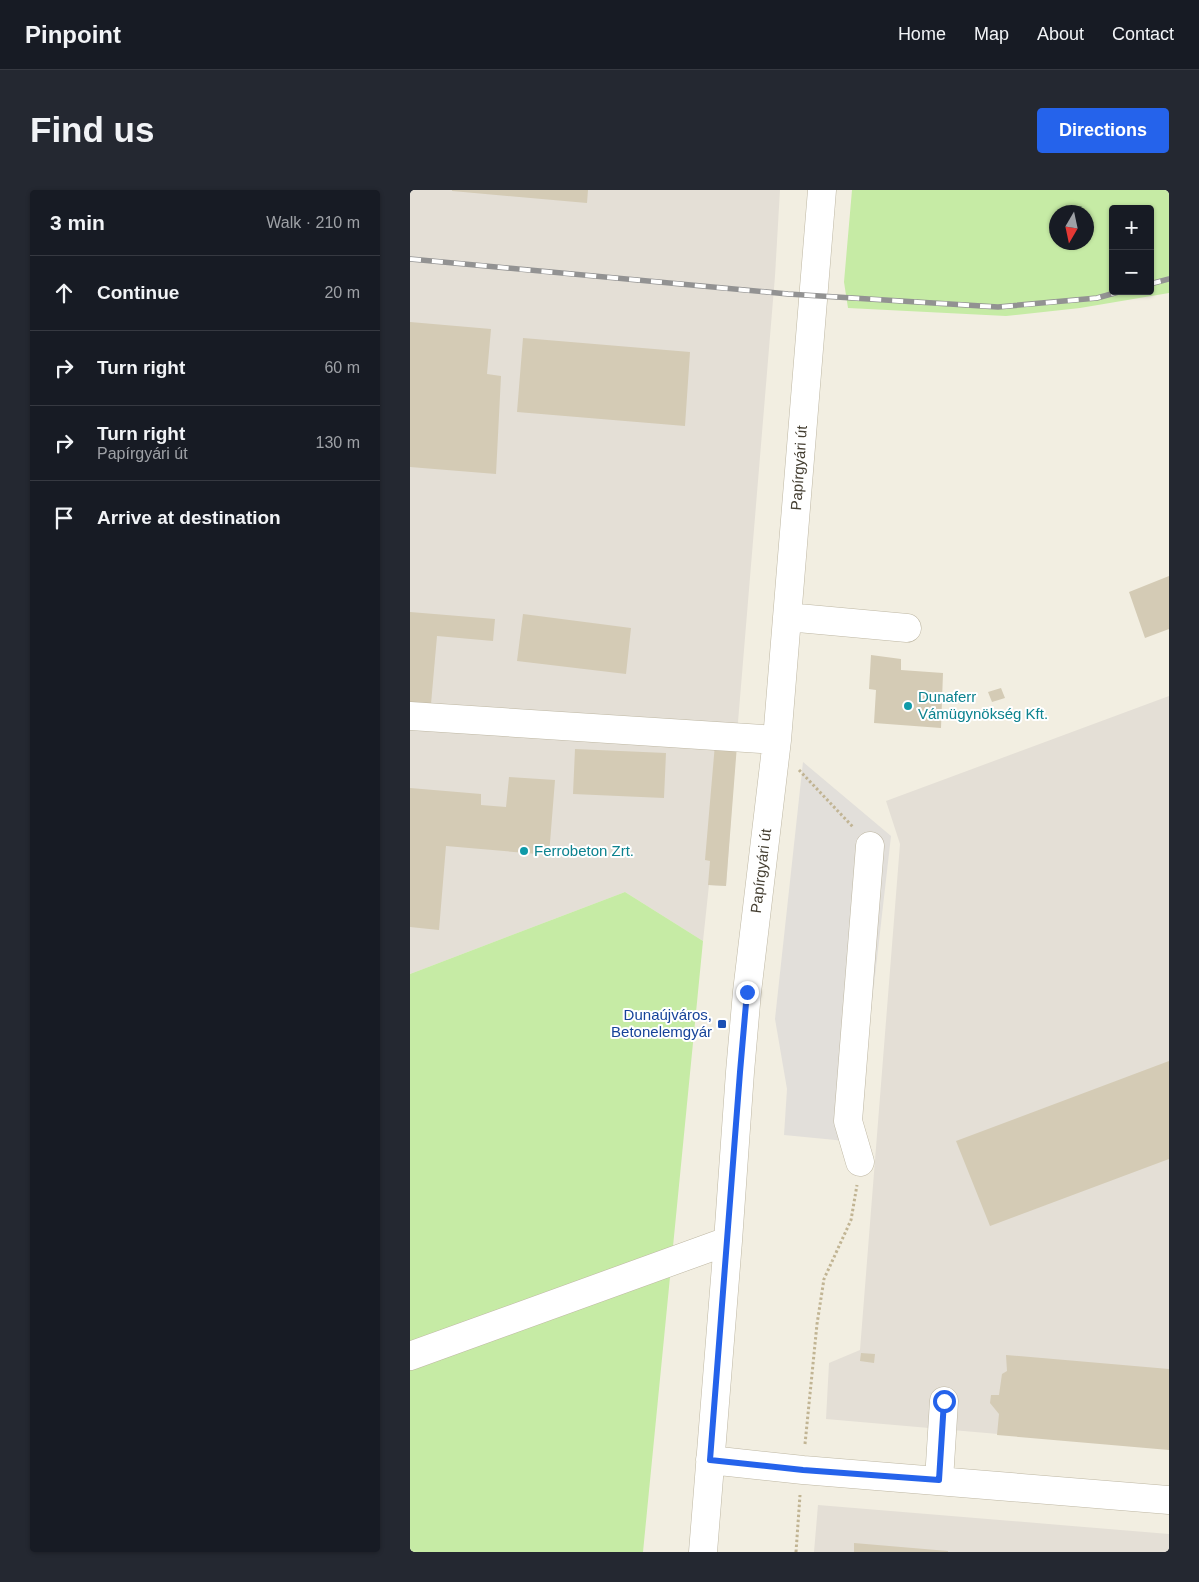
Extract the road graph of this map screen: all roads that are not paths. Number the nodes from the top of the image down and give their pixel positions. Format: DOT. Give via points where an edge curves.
graph roads {
  1 [pos="822,190"];
  2 [pos="787,617"];
  3 [pos="907,628"];
  4 [pos="410,716"];
  5 [pos="777,740"];
  6 [pos="870,846"];
  7 [pos="860,1162"];
  8 [pos="728,1241"];
  9 [pos="410,1356"];
  10 [pos="944,1401"];
  11 [pos="710,1460"];
  12 [pos="939,1480"];
  13 [pos="1169,1500"];
  14 [pos="703,1552"];
  1 -- 2 [label="street, Papírgyári út"];
  2 -- 3 [label="street"];
  2 -- 5 [label="street, Papírgyári út"];
  4 -- 5 [label="street"];
  5 -- 8 [label="street, Papírgyári út" via="746,1001"];
  6 -- 7 [label="street" via="848,1121"];
  8 -- 9 [label="street"];
  8 -- 11 [label="street, Papírgyári út"];
  10 -- 12 [label="street"];
  11 -- 12 [label="street"];
  11 -- 14 [label="street, Papírgyári út"];
  12 -- 13 [label="street"];
}
